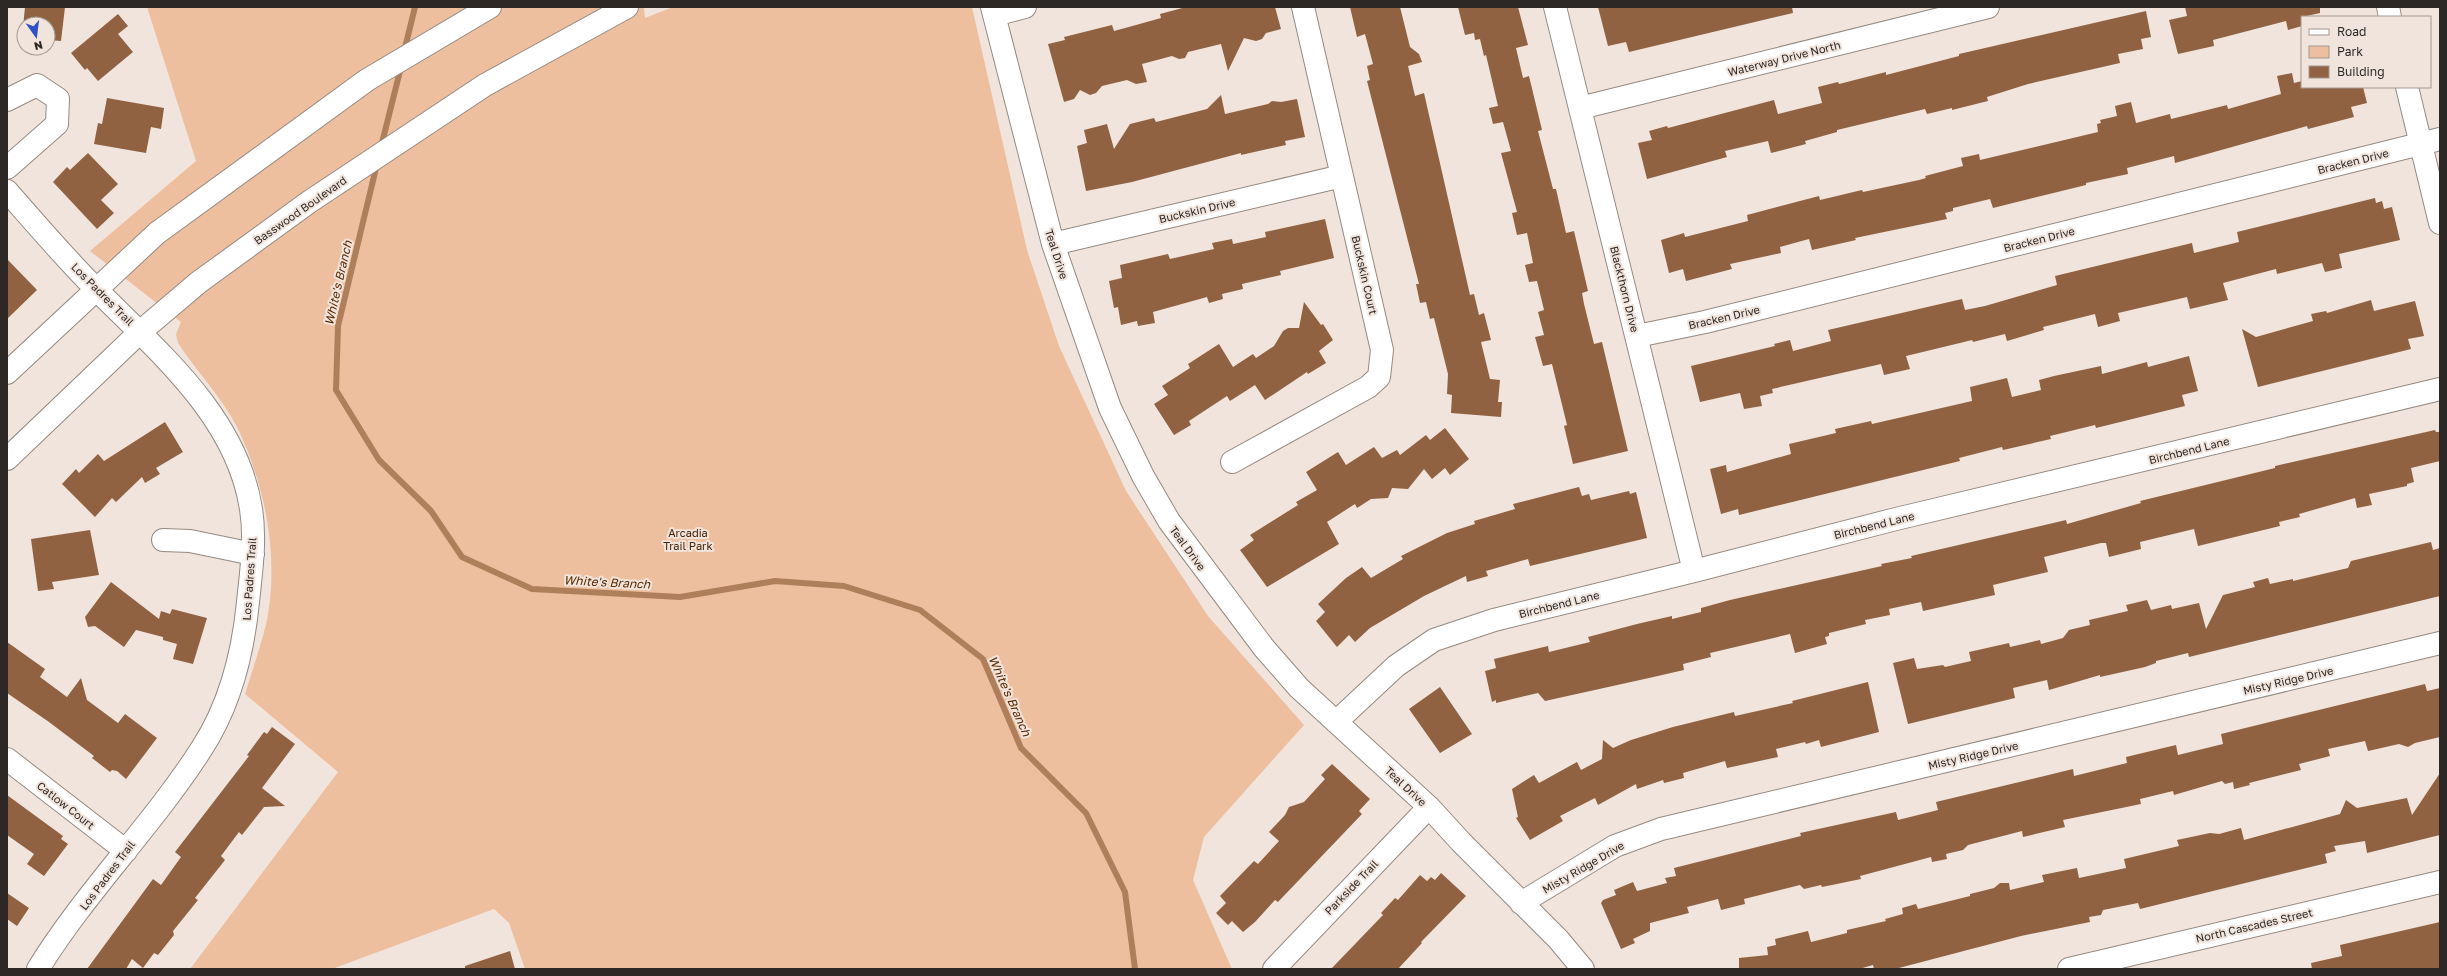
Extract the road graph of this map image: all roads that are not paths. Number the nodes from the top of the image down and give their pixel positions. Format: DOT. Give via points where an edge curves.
graph roads {
  1 [pos="490,7"];
  2 [pos="627,7"];
  3 [pos="1025,7"];
  4 [pos="1303,7"];
  5 [pos="1555,7"];
  6 [pos="1988,7"];
  7 [pos="993,11"];
  8 [pos="2407,88"];
  9 [pos="7,100"];
  10 [pos="1580,108"];
  11 [pos="2430,142"];
  12 [pos="7,168"];
  13 [pos="1342,176"];
  14 [pos="7,191"];
  15 [pos="2440,223"];
  16 [pos="1053,244"];
  17 [pos="96,289"];
  18 [pos="140,332"];
  19 [pos="1638,336"];
  20 [pos="7,373"];
  21 [pos="2440,389"];
  22 [pos="7,459"];
  23 [pos="1232,462"];
  24 [pos="163,540"];
  25 [pos="253,554"];
  26 [pos="1694,571"];
  27 [pos="2440,643"];
  28 [pos="1336,722"];
  29 [pos="7,759"];
  30 [pos="1429,807"];
  31 [pos="126,851"];
  32 [pos="2440,882"];
  33 [pos="1521,903"];
  34 [pos="38,969"];
  35 [pos="1274,969"];
  36 [pos="1583,969"];
  37 [pos="2069,969"];
  1 -- 17 [label="street" via="367,80 316,116 157,233"];
  2 -- 18 [label="street, Basswood Boulevard" via="485,85 309,202 199,282"];
  3 -- 7 [label="street"];
  4 -- 13 [label="street, Buckskin Court"];
  5 -- 10 [label="street, Blackthorn Drive"];
  6 -- 10 [label="street, Waterway Drive North"];
  7 -- 16 [label="street, Teal Drive"];
  8 -- 11 [label="street"];
  9 -- 12 [label="street" via="37,85 58,99 57,124"];
  10 -- 19 [label="street, Blackthorn Drive"];
  11 -- 15 [label="street"];
  11 -- 19 [label="street, Bracken Drive" via="1705,322"];
  13 -- 16 [label="street, Buckskin Drive"];
  13 -- 23 [label="street, Buckskin Court" via="1382,350 1379,377 1368,387"];
  14 -- 17 [label="street, Los Padres Trail"];
  16 -- 28 [label="street, Teal Drive" via="1110,408 1143,476 1169,521 1264,648 1299,688"];
  17 -- 18 [label="street, Los Padres Trail"];
  17 -- 20 [label="street"];
  18 -- 22 [label="street, Basswood Boulevard"];
  18 -- 25 [label="street, Los Padres Trail" via="190,385 221,428 239,464 251,509"];
  19 -- 26 [label="street, Blackthorn Drive"];
  21 -- 26 [label="street, Birchbend Lane" via="1896,519"];
  24 -- 25 [label="street" via="190,541"];
  25 -- 31 [label="street, Los Padres Trail" via="245,627 225,704 203,747"];
  26 -- 28 [label="street, Birchbend Lane" via="1494,620 1434,640 1396,666"];
  27 -- 33 [label="street, Misty Ridge Drive" via="1661,829 1616,846"];
  28 -- 30 [label="street, Teal Drive"];
  29 -- 31 [label="street, Catlow Court"];
  30 -- 33 [label="street, Teal Drive"];
  30 -- 35 [label="street, Parkside Trail"];
  31 -- 34 [label="street, Los Padres Trail"];
  32 -- 37 [label="street, North Cascades Street"];
  33 -- 36 [label="street, Teal Drive" via="1558,939"];
}
